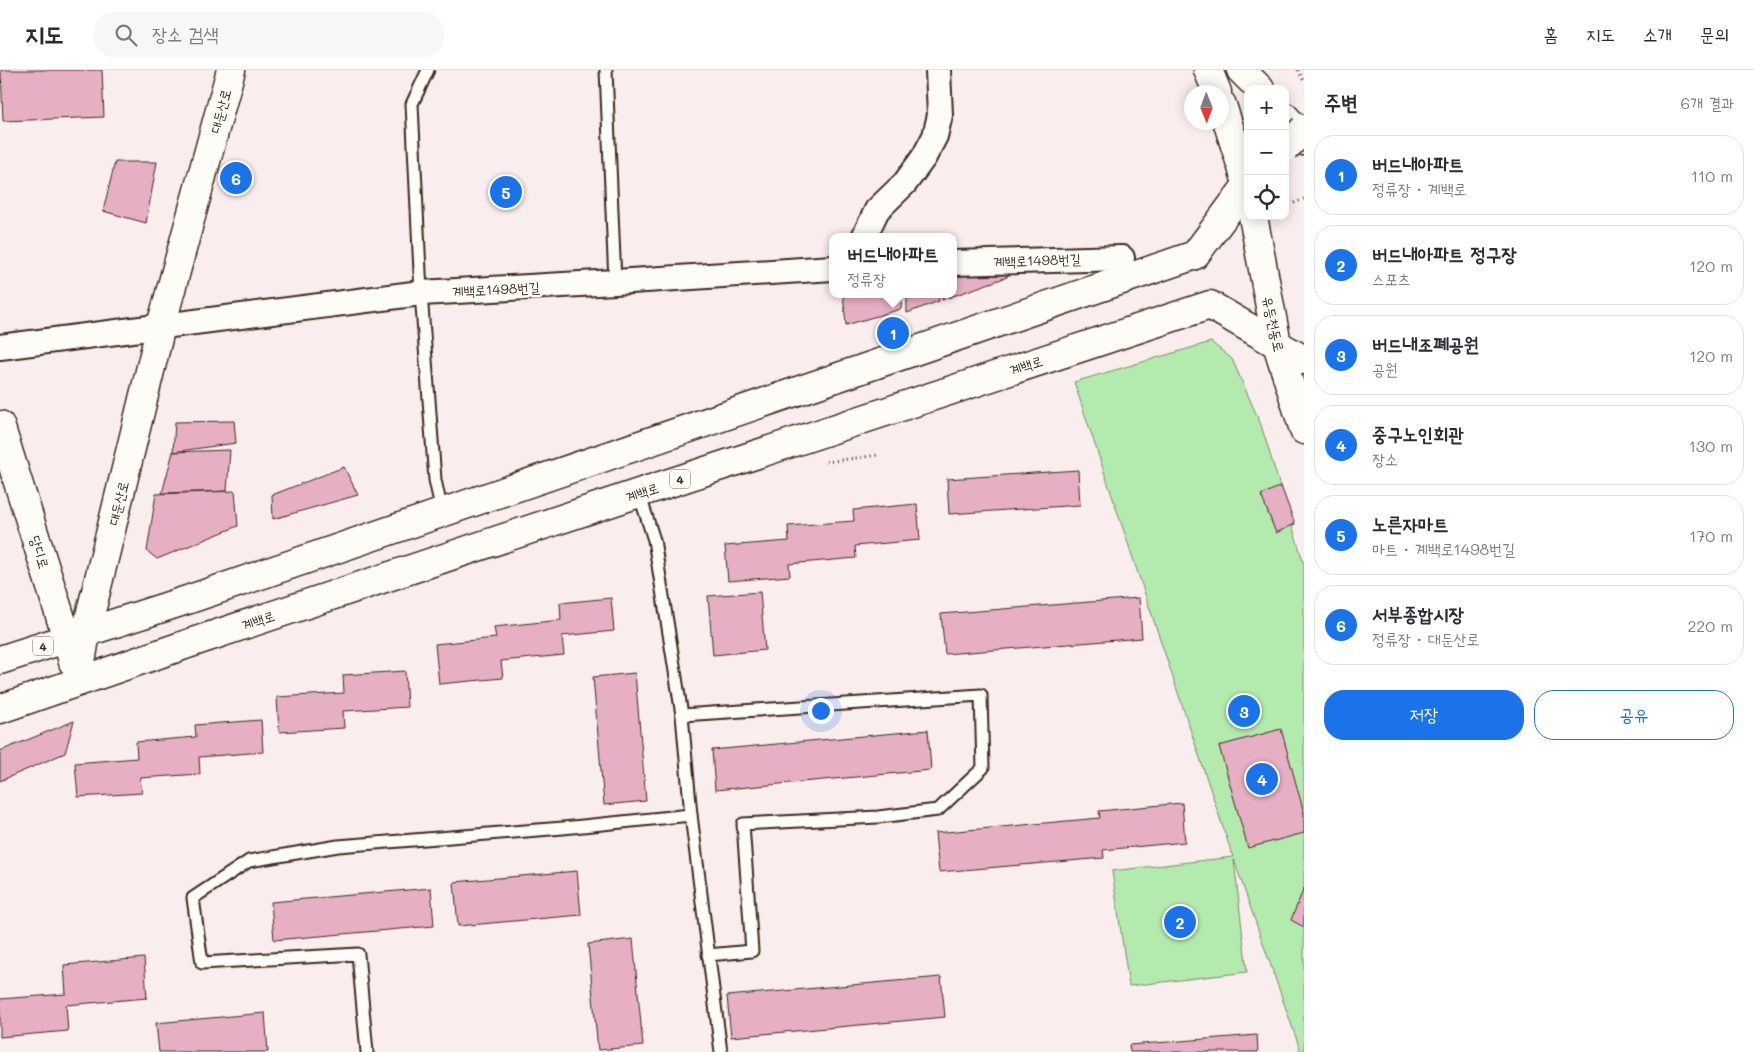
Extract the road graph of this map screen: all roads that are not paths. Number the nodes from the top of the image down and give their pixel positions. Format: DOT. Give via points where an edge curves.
graph roads {
  1 [pos="231,70"];
  2 [pos="428,70"];
  3 [pos="606,70"];
  4 [pos="938,70"];
  5 [pos="1208,70"];
  6 [pos="1241,70"];
  7 [pos="1214,85"];
  8 [pos="1256,85"];
  9 [pos="1304,106"];
  10 [pos="1289,108"];
  11 [pos="1233,116"];
  12 [pos="1289,121"];
  13 [pos="1304,129"];
  14 [pos="1304,140"];
  15 [pos="1289,144"];
  16 [pos="1246,175"];
  17 [pos="1244,190"];
  18 [pos="1254,220"];
  19 [pos="866,233"];
  20 [pos="1122,258"];
  21 [pos="957,263"];
  22 [pos="829,268"];
  23 [pos="615,282"];
  24 [pos="421,293"];
  25 [pos="161,326"];
  26 [pos="1277,344"];
  27 [pos="0,348"];
  28 [pos="1304,360"];
  29 [pos="0,425"];
  30 [pos="1304,430"];
  31 [pos="639,493"];
  32 [pos="442,512"];
  33 [pos="77,635"];
  34 [pos="0,660"];
  35 [pos="78,681"];
  36 [pos="0,709"];
  37 [pos="682,715"];
  38 [pos="691,815"];
  39 [pos="708,956"];
  40 [pos="367,1052"];
  41 [pos="721,1052"];
  1 -- 25 [label="main road, 대둔산로"];
  2 -- 24 [label="lane" via="412,104"];
  3 -- 23 [label="lane"];
  4 -- 19 [label="street" via="940,114 935,136 905,183 877,210"];
  5 -- 7 [label="main road"];
  6 -- 8 [label="main road"];
  9 -- 10 [label="main road"];
  11 -- 16 [label="main road"];
  12 -- 14 [label="main road"];
  13 -- 15 [label="main road, bridge"];
  17 -- 32 [label="main road, 4" via="1195,255"];
  18 -- 26 [label="main road, 유등천동로"];
  20 -- 21 [label="street, 계백로1498번길"];
  22 -- 23 [label="street, 계백로1498번길"];
  23 -- 24 [label="street, 계백로1498번길"];
  24 -- 25 [label="street, 계백로1498번길"];
  24 -- 32 [label="lane" via="435,480"];
  25 -- 27 [label="street"];
  25 -- 33 [label="main road, 대둔산로"];
  26 -- 28 [label="main road, 계백로 / 4"];
  26 -- 30 [label="main road, 유등천동로"];
  26 -- 31 [label="main road, 계백로 / 4" via="1210,305"];
  29 -- 33 [label="main road, 당디로"];
  31 -- 35 [label="main road, 계백로 / 4"];
  31 -- 37 [label="lane" via="654,540"];
  32 -- 33 [label="main road, 4"];
  33 -- 34 [label="main road, 4"];
  33 -- 35 [label="main road, 당디로"];
  35 -- 36 [label="main road, 계백로 / 4"];
  37 -- 38 [label="lane"];
  37 -- 39 [label="lane" via="981,695 983,768 938,810 878,817 743,824 752,951"];
  38 -- 39 [label="lane"];
  38 -- 40 [label="lane" via="338,846 249,861 193,898 202,963 358,954"];
  39 -- 41 [label="lane"];
}
